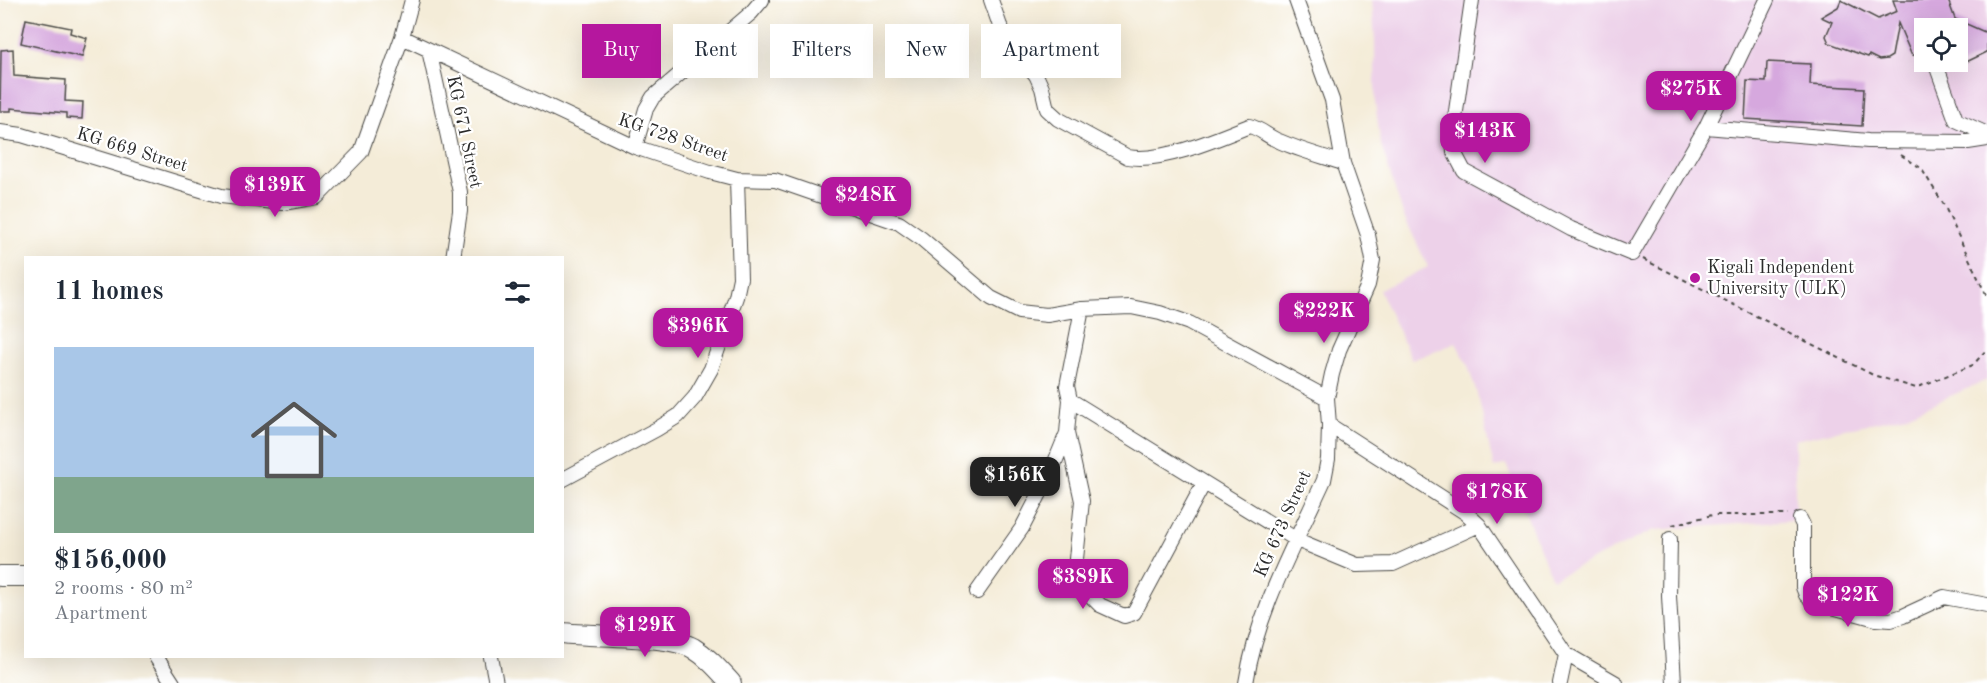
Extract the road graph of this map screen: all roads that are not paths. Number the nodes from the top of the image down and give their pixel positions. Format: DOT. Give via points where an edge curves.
graph roads {
  1 [pos="412,0"];
  2 [pos="762,0"];
  3 [pos="991,0"];
  4 [pos="1296,0"];
  5 [pos="1473,0"];
  6 [pos="1767,0"];
  7 [pos="402,37"];
  8 [pos="429,50"];
  9 [pos="1939,72"];
  10 [pos="1706,127"];
  11 [pos="0,132"];
  12 [pos="1987,134"];
  13 [pos="1987,139"];
  14 [pos="635,147"];
  15 [pos="1343,163"];
  16 [pos="737,179"];
  17 [pos="453,256"];
  18 [pos="1082,309"];
  19 [pos="1327,398"];
  20 [pos="1070,400"];
  21 [pos="1329,425"];
  22 [pos="1066,433"];
  23 [pos="564,479"];
  24 [pos="1204,483"];
  25 [pos="1800,519"];
  26 [pos="1479,525"];
  27 [pos="1670,539"];
  28 [pos="1297,540"];
  29 [pos="0,576"];
  30 [pos="24,576"];
  31 [pos="977,592"];
  32 [pos="1987,605"];
  33 [pos="564,633"];
  34 [pos="1566,654"];
  35 [pos="157,658"];
  36 [pos="491,658"];
  37 [pos="173,683"];
  38 [pos="495,683"];
  39 [pos="731,683"];
  40 [pos="1246,683"];
  41 [pos="1560,683"];
  42 [pos="1616,683"];
  43 [pos="1674,683"];
  1 -- 7 [label="street, KG 669 Street"];
  2 -- 14 [label="street" via="751,14 653,97"];
  3 -- 15 [label="street" via="1010,44 1042,88 1047,109 1128,157 1150,158 1207,143 1249,126 1291,146"];
  4 -- 15 [label="street, KG 673 Street" via="1332,100"];
  5 -- 10 [label="street" via="1453,132 1454,152 1464,171 1570,229 1632,254"];
  6 -- 10 [label="street"];
  7 -- 8 [label="street, KG 728 Street"];
  7 -- 11 [label="street, KG 669 Street" via="361,152 317,197 283,203 221,196 22,135"];
  8 -- 14 [label="street, KG 728 Street"];
  8 -- 17 [label="street, KG 671 Street" via="460,192"];
  9 -- 12 [label="street" via="1956,120"];
  10 -- 13 [label="street" via="1879,141"];
  14 -- 16 [label="street, KG 728 Street"];
  15 -- 19 [label="street, KG 673 Street" via="1373,260 1368,285 1339,350"];
  16 -- 18 [label="street, KG 728 Street" via="775,180 899,223 991,298 1019,312 1047,315"];
  16 -- 23 [label="street" via="740,278 711,369 695,397 678,416"];
  18 -- 19 [label="street, KG 728 Street" via="1131,307 1189,323"];
  18 -- 20 [label="street" via="1066,386"];
  19 -- 21 [label="street, KG 673 Street"];
  20 -- 22 [label="street"];
  20 -- 24 [label="street"];
  21 -- 26 [label="street" via="1444,498"];
  21 -- 28 [label="street, KG 673 Street" via="1324,480"];
  22 -- 24 [label="street" via="1082,501 1076,559 1078,583 1100,605 1124,616 1134,613"];
  22 -- 31 [label="street" via="1022,528"];
  24 -- 28 [label="street"];
  25 -- 32 [label="street" via="1803,587 1814,602 1876,620 1903,616 1944,597"];
  26 -- 28 [label="street" via="1393,564 1357,565"];
  26 -- 34 [label="street"];
  27 -- 43 [label="street"];
  28 -- 40 [label="street, KG 673 Street" via="1262,615"];
  29 -- 30 [label="main road"];
  33 -- 39 [label="main road" via="667,640 691,647 709,659"];
  34 -- 41 [label="street"];
  34 -- 42 [label="street"];
  35 -- 37 [label="street"];
  36 -- 38 [label="street"];
}
